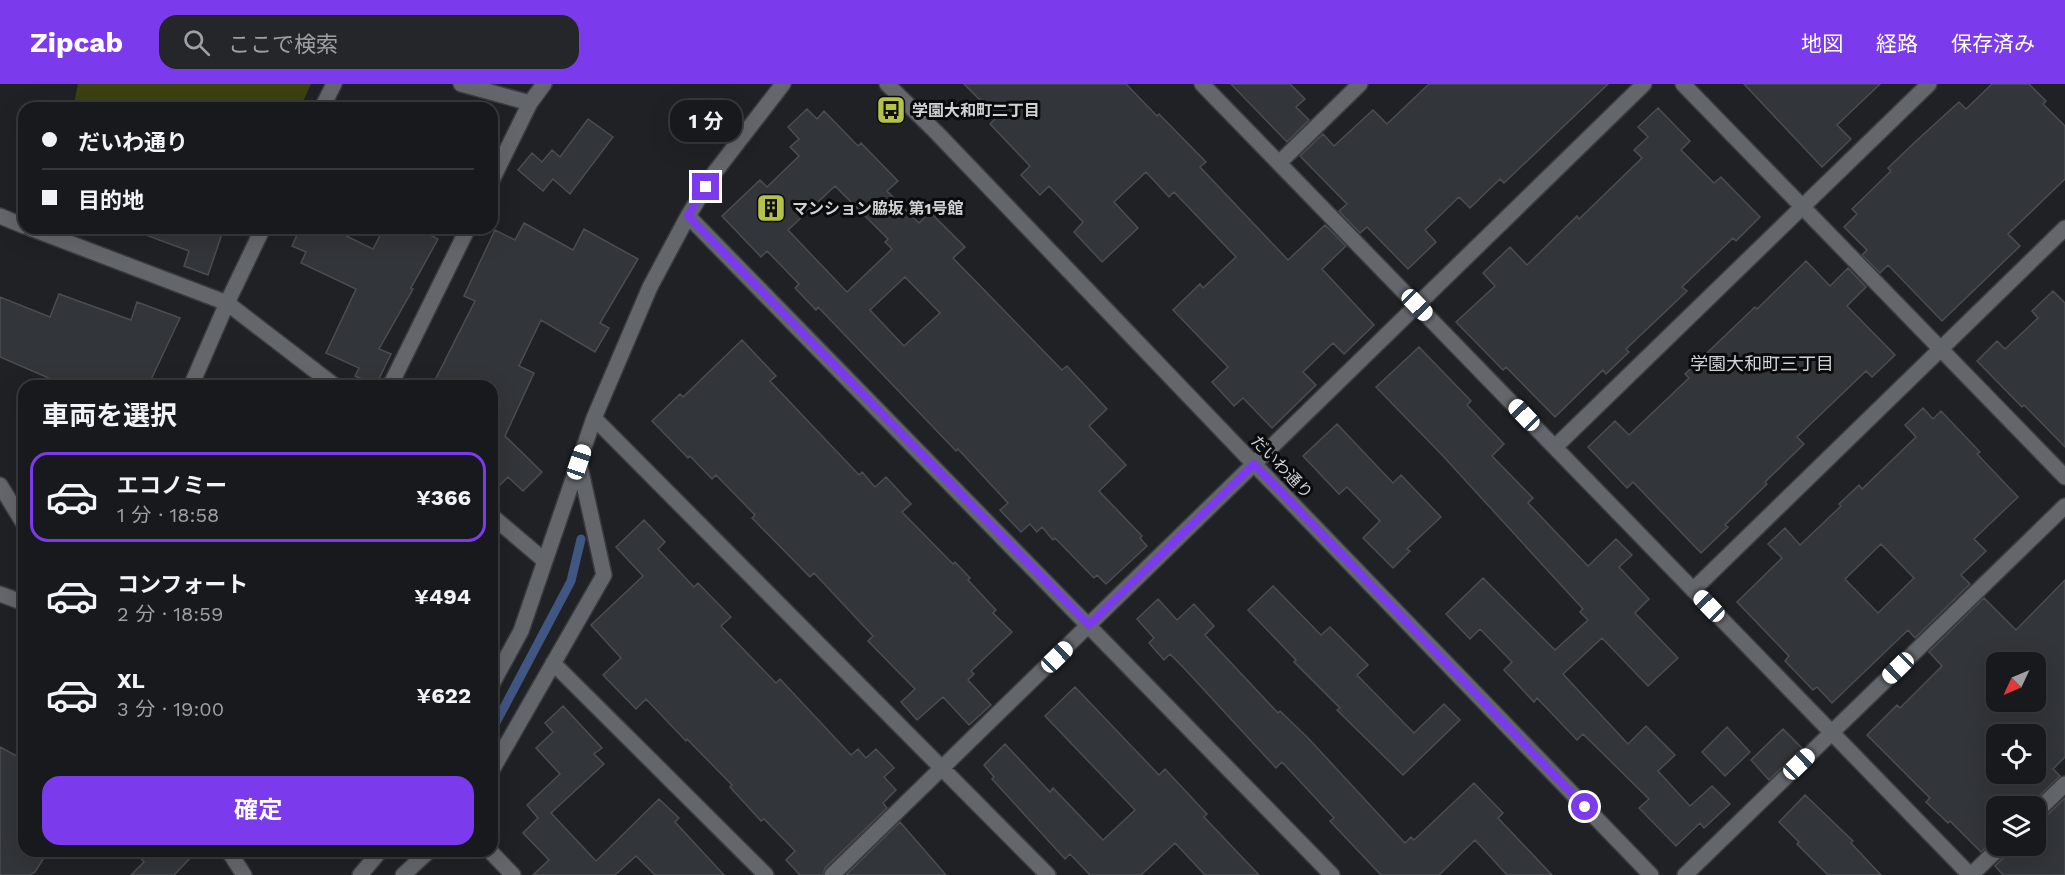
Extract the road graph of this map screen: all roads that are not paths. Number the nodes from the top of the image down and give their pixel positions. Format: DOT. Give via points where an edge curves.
graph roads {
  1 [pos="334,84"];
  2 [pos="461,84"];
  3 [pos="544,84"];
  4 [pos="783,84"];
  5 [pos="887,84"];
  6 [pos="1202,84"];
  7 [pos="1360,84"];
  8 [pos="1644,84"];
  9 [pos="1683,84"];
  10 [pos="1929,84"];
  11 [pos="325,102"];
  12 [pos="530,103"];
  13 [pos="1279,163"];
  14 [pos="498,168"];
  15 [pos="1802,207"];
  16 [pos="0,216"];
  17 [pos="688,216"];
  18 [pos="18,224"];
  19 [pos="2065,228"];
  20 [pos="46,234"];
  21 [pos="260,234"];
  22 [pos="465,234"];
  23 [pos="227,303"];
  24 [pos="1417,305"];
  25 [pos="1941,349"];
  26 [pos="194,380"];
  27 [pos="327,380"];
  28 [pos="393,380"];
  29 [pos="594,418"];
  30 [pos="1555,447"];
  31 [pos="579,462"];
  32 [pos="1254,464"];
  33 [pos="2065,477"];
  34 [pos="0,485"];
  35 [pos="2065,506"];
  36 [pos="18,514"];
  37 [pos="498,521"];
  38 [pos="545,561"];
  39 [pos="1693,590"];
  40 [pos="0,594"];
  41 [pos="18,601"];
  42 [pos="1089,625"];
  43 [pos="553,663"];
  44 [pos="498,673"];
  45 [pos="1832,733"];
  46 [pos="498,759"];
  47 [pos="943,767"];
  48 [pos="2065,784"];
  49 [pos="2046,802"];
  50 [pos="1991,856"];
  51 [pos="232,857"];
  52 [pos="376,857"];
  53 [pos="422,857"];
  54 [pos="496,857"];
  55 [pos="244,875"];
  56 [pos="362,875"];
  57 [pos="403,875"];
  58 [pos="513,875"];
  59 [pos="766,875"];
  60 [pos="832,875"];
  61 [pos="1048,875"];
  62 [pos="1332,875"];
  63 [pos="1651,875"];
  64 [pos="1685,875"];
  65 [pos="1971,875"];
  1 -- 11 [label="street"];
  2 -- 12 [label="street"];
  3 -- 12 [label="street"];
  4 -- 17 [label="street" via="715,172"];
  5 -- 32 [label="street, だいわ通り"];
  6 -- 13 [label="street"];
  7 -- 13 [label="street"];
  8 -- 24 [label="street"];
  9 -- 15 [label="street"];
  10 -- 15 [label="street"];
  12 -- 14 [label="street"];
  13 -- 24 [label="street"];
  15 -- 25 [label="street"];
  15 -- 30 [label="street"];
  16 -- 18 [label="street"];
  17 -- 29 [label="street" via="650,287"];
  17 -- 42 [label="street"];
  19 -- 25 [label="street"];
  20 -- 23 [label="street"];
  21 -- 23 [label="street"];
  22 -- 28 [label="street"];
  23 -- 26 [label="street"];
  23 -- 27 [label="street"];
  24 -- 30 [label="street"];
  24 -- 32 [label="street"];
  25 -- 33 [label="street"];
  25 -- 39 [label="street"];
  29 -- 31 [label="street"];
  29 -- 47 [label="street"];
  30 -- 39 [label="street"];
  31 -- 38 [label="street"];
  31 -- 43 [label="street" via="604,575"];
  32 -- 42 [label="street"];
  32 -- 63 [label="street, だいわ通り"];
  34 -- 36 [label="street"];
  35 -- 45 [label="street"];
  37 -- 38 [label="street"];
  38 -- 44 [label="street" via="521,631"];
  39 -- 45 [label="street"];
  40 -- 41 [label="street"];
  42 -- 47 [label="street"];
  42 -- 62 [label="street"];
  43 -- 46 [label="street"];
  43 -- 59 [label="street"];
  45 -- 64 [label="street"];
  45 -- 65 [label="street"];
  47 -- 60 [label="street"];
  47 -- 61 [label="street"];
  48 -- 49 [label="street"];
  50 -- 65 [label="street"];
  51 -- 55 [label="street"];
  52 -- 56 [label="street"];
  53 -- 57 [label="street"];
  54 -- 58 [label="street"];
}
